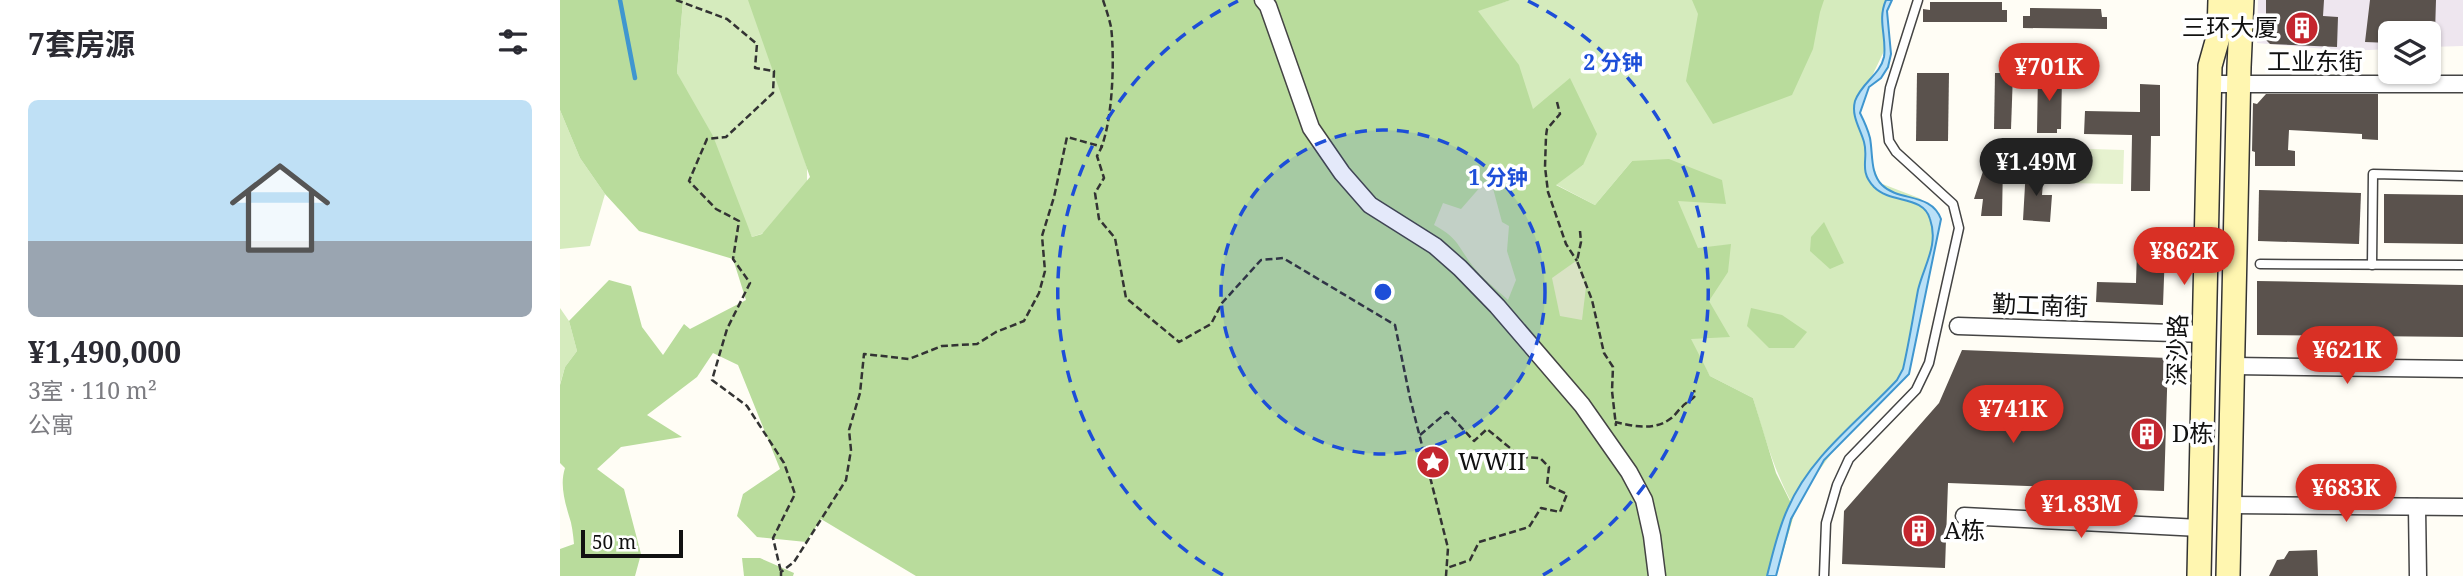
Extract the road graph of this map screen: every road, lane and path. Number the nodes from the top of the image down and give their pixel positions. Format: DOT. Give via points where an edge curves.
graph roads {
  1 [pos="676,0"];
  2 [pos="1104,0"];
  3 [pos="1263,0"];
  4 [pos="1918,0"];
  5 [pos="2220,0"];
  6 [pos="2242,0"];
  7 [pos="2210,84"];
  8 [pos="2239,85"];
  9 [pos="2463,85"];
  10 [pos="1557,102"];
  11 [pos="1103,147"];
  12 [pos="2463,176"];
  13 [pos="1580,231"];
  14 [pos="1577,261"];
  15 [pos="2260,264"];
  16 [pos="2372,265"];
  17 [pos="2463,265"];
  18 [pos="1958,326"];
  19 [pos="2204,334"];
  20 [pos="2233,366"];
  21 [pos="2463,369"];
  22 [pos="1694,390"];
  23 [pos="1615,422"];
  24 [pos="1420,435"];
  25 [pos="1618,435"];
  26 [pos="2230,505"];
  27 [pos="2417,507"];
  28 [pos="2463,507"];
  29 [pos="1964,516"];
  30 [pos="2200,528"];
  31 [pos="1447,568"];
  32 [pos="781,574"];
  33 [pos="1446,576"];
  34 [pos="1657,576"];
  35 [pos="1824,576"];
  36 [pos="2199,576"];
  37 [pos="2228,576"];
  38 [pos="2418,576"];
  1 -- 32 [label="path" via="727,19 757,44 755,68 774,71 773,93 726,137 707,139 689,181 716,209 739,221 733,259 750,283 727,329 712,380 747,406 784,463 795,494 773,538"];
  2 -- 11 [label="path" via="1111,26 1112,61"];
  3 -- 34 [label="street" via="1311,128 1342,173 1370,205 1435,246 1497,306 1582,405 1629,472 1644,500"];
  4 -- 35 [label="lane" via="1890,88 1889,141 1953,204 1959,229 1929,363 1916,390 1849,459 1837,485 1826,523"];
  5 -- 7 [label="main road, 深沙路"];
  6 -- 8 [label="main road"];
  7 -- 8 [label="street, 工业东街"];
  7 -- 19 [label="main road, 深沙路"];
  8 -- 9 [label="street, 工业东街"];
  8 -- 20 [label="main road"];
  10 -- 14 [label="path" via="1560,114 1546,136 1548,192 1566,244"];
  11 -- 24 [label="path" via="1097,156 1104,178 1096,193 1099,219 1115,238 1126,298 1179,342 1212,324 1222,303 1261,260 1283,258 1395,325"];
  11 -- 32 [label="path" via="1068,137 1041,236 1045,271 1024,321 977,344 942,346 909,359 864,354 860,393 849,430 846,480 794,562"];
  12 -- 16 [label="lane" via="2373,174"];
  13 -- 14 [label="path"];
  14 -- 23 [label="path" via="1604,353 1613,368"];
  15 -- 16 [label="lane"];
  16 -- 17 [label="lane"];
  18 -- 19 [label="street, 勤工南街"];
  19 -- 30 [label="main road, 深沙路"];
  20 -- 21 [label="street"];
  20 -- 26 [label="main road"];
  22 -- 23 [label="path" via="1695,396 1671,419 1640,427"];
  23 -- 25 [label="path"];
  24 -- 31 [label="path" via="1448,548"];
  24 -- 31 [label="path" via="1447,412 1474,440 1488,429 1521,457 1540,458 1549,467 1547,485 1567,494 1560,512 1541,508 1529,527 1479,542 1471,560"];
  26 -- 27 [label="street"];
  26 -- 37 [label="main road"];
  27 -- 28 [label="street"];
  27 -- 38 [label="street"];
  29 -- 30 [label="street"];
  30 -- 36 [label="main road, 深沙路"];
  31 -- 33 [label="path"];
}
